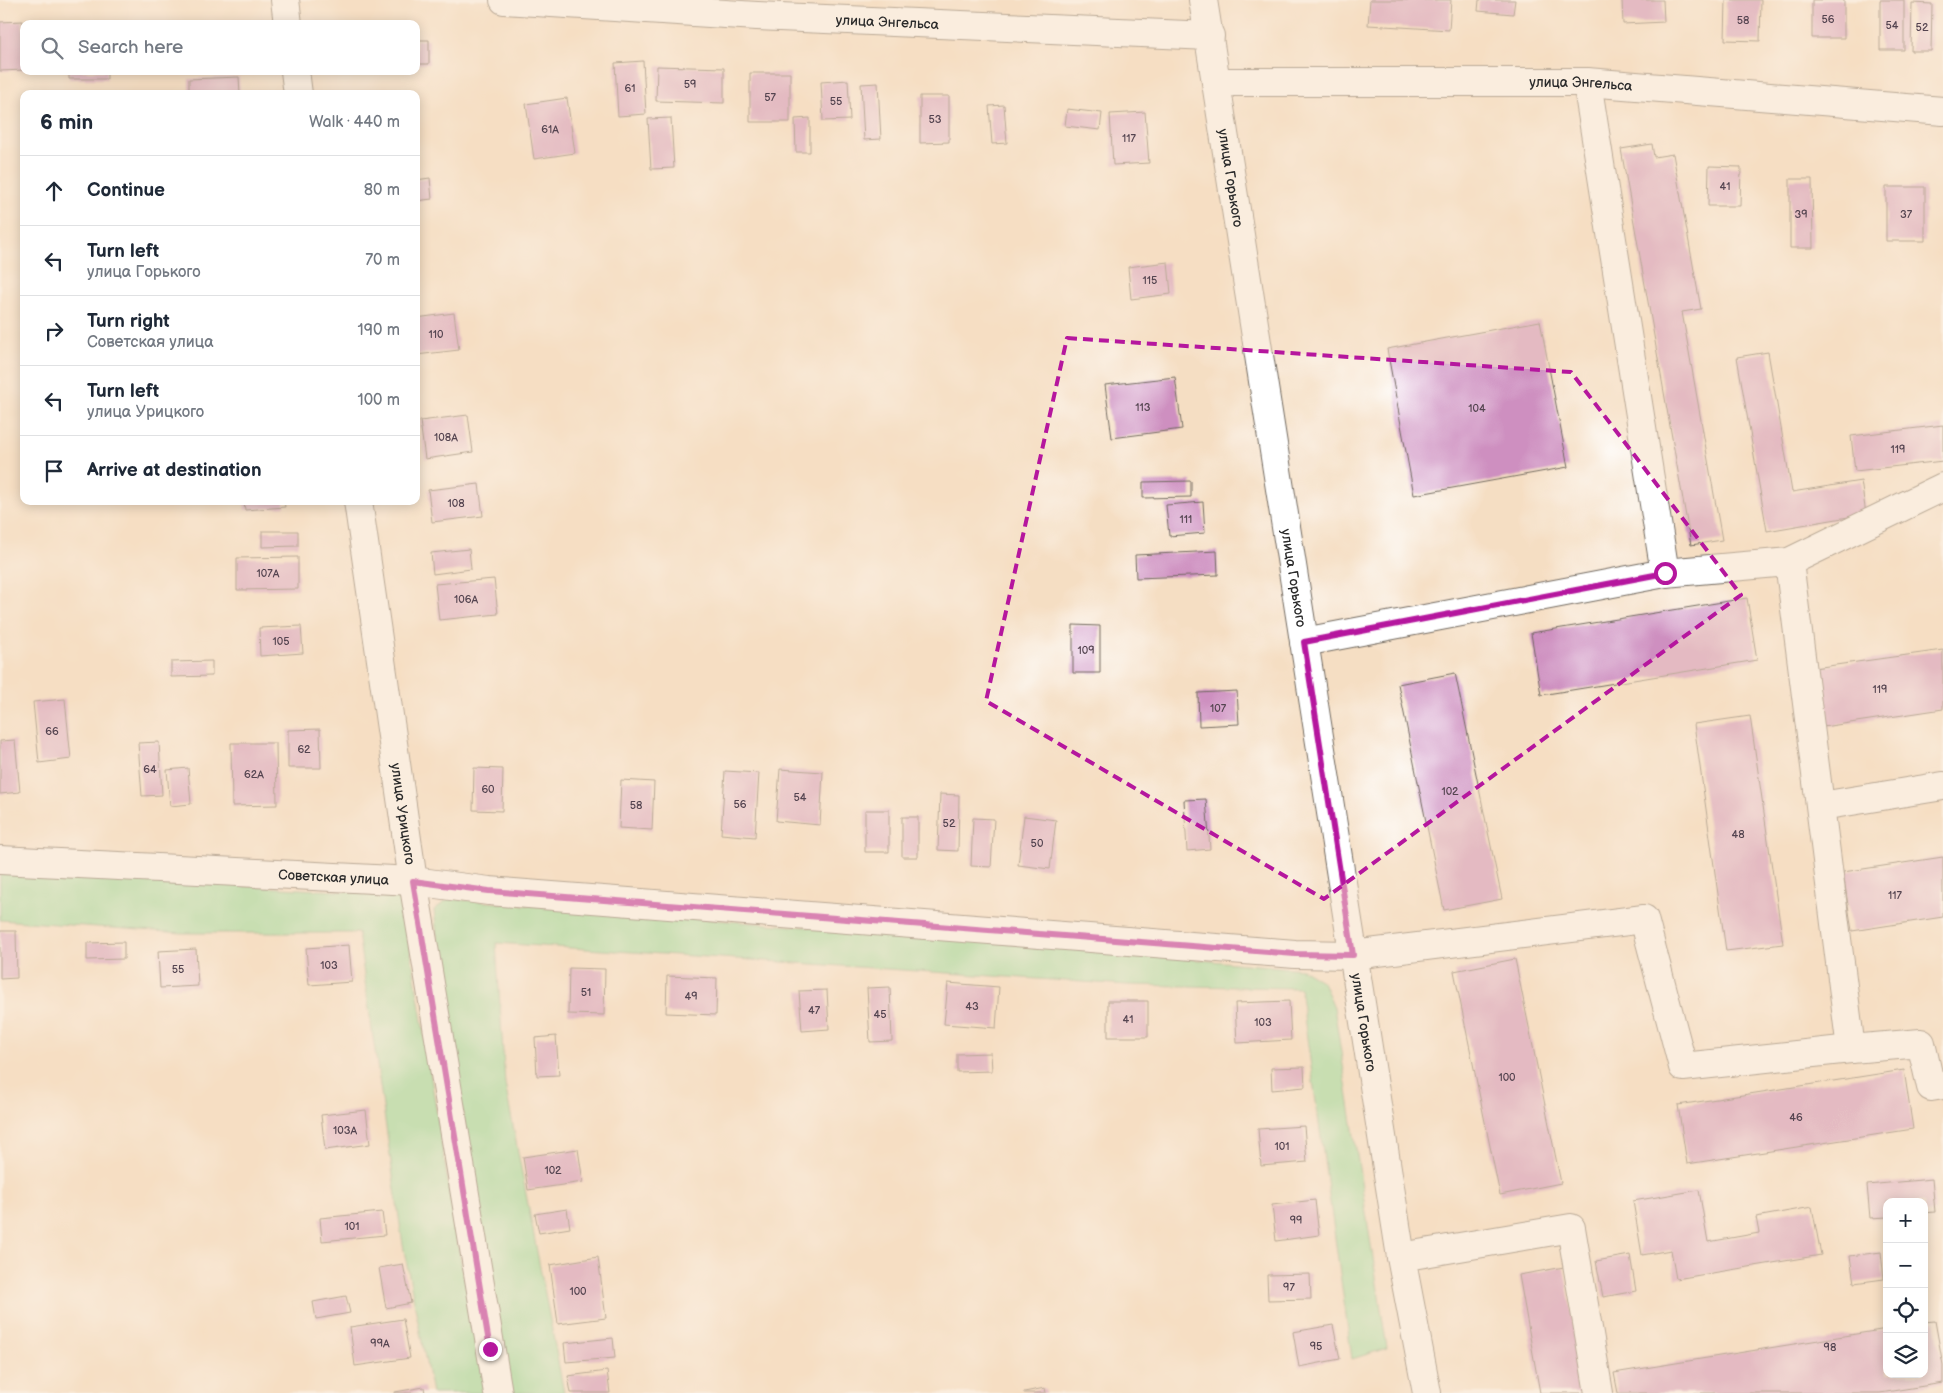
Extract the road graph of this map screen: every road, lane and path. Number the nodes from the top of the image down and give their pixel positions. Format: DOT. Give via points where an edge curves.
graph roads {
  1 [pos="285,0"];
  2 [pos="504,0"];
  3 [pos="1203,0"];
  4 [pos="288,20"];
  5 [pos="1210,36"];
  6 [pos="296,75"];
  7 [pos="1217,82"];
  8 [pos="1587,82"];
  9 [pos="297,90"];
  10 [pos="1943,111"];
  11 [pos="1943,487"];
  12 [pos="359,505"];
  13 [pos="1789,562"];
  14 [pos="1665,573"];
  15 [pos="1304,642"];
  16 [pos="1943,786"];
  17 [pos="1821,806"];
  18 [pos="0,860"];
  19 [pos="413,881"];
  20 [pos="1353,955"];
  21 [pos="1851,1049"];
  22 [pos="1943,1086"];
  23 [pos="1401,1257"];
  24 [pos="498,1393"];
  25 [pos="1427,1393"];
  26 [pos="1600,1393"];
  1 -- 4 [label="street"];
  2 -- 5 [label="street, улица Энгельса" via="757,16"];
  3 -- 5 [label="street, улица Горького"];
  5 -- 7 [label="street, улица Горького"];
  6 -- 9 [label="street"];
  7 -- 8 [label="street, улица Энгельса"];
  7 -- 15 [label="street, улица Горького"];
  8 -- 10 [label="street, улица Энгельса"];
  8 -- 14 [label="street"];
  11 -- 13 [label="street"];
  12 -- 19 [label="street, улица Урицкого"];
  13 -- 14 [label="street"];
  13 -- 17 [label="street"];
  14 -- 15 [label="street"];
  15 -- 20 [label="street, улица Горького"];
  16 -- 17 [label="street"];
  17 -- 21 [label="street"];
  18 -- 19 [label="street, Советская улица"];
  19 -- 20 [label="street, Советская улица" via="509,892 1295,954"];
  19 -- 24 [label="street, улица Урицкого"];
  20 -- 21 [label="street, Советская улица" via="1644,919 1683,1067"];
  20 -- 23 [label="street, улица Горького"];
  21 -- 22 [label="street" via="1921,1043 1932,1087"];
  23 -- 25 [label="street, улица Горького"];
  23 -- 26 [label="street" via="1571,1228"];
}
